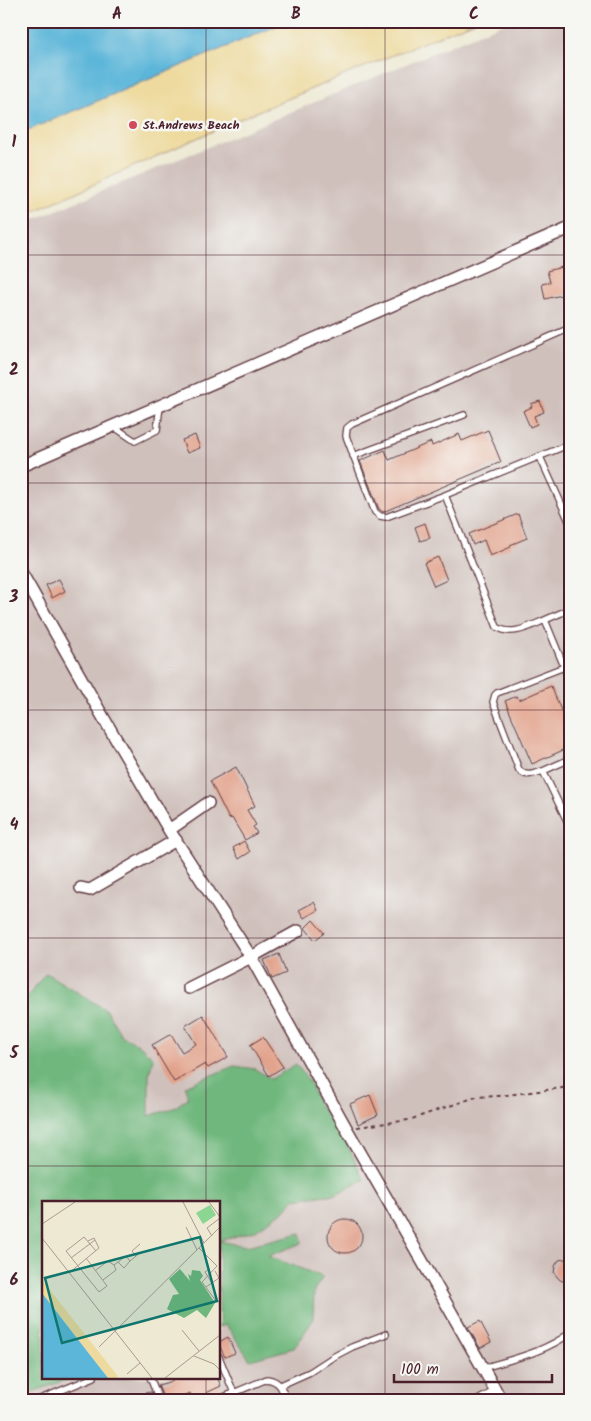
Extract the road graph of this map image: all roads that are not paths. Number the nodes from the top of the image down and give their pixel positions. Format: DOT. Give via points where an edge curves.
graph roads {
  1 [pos="570,228"];
  2 [pos="570,328"];
  3 [pos="160,406"];
  4 [pos="464,415"];
  5 [pos="113,426"];
  6 [pos="570,444"];
  7 [pos="353,456"];
  8 [pos="540,457"];
  9 [pos="21,466"];
  10 [pos="445,495"];
  11 [pos="570,523"];
  12 [pos="22,575"];
  13 [pos="570,609"];
  14 [pos="545,620"];
  15 [pos="564,667"];
  16 [pos="570,681"];
  17 [pos="570,759"];
  18 [pos="543,771"];
  19 [pos="208,803"];
  20 [pos="570,827"];
  21 [pos="170,830"];
  22 [pos="176,840"];
  23 [pos="81,888"];
  24 [pos="298,931"];
  25 [pos="251,958"];
  26 [pos="189,988"];
  27 [pos="570,1333"];
  28 [pos="386,1334"];
  29 [pos="220,1359"];
  30 [pos="483,1368"];
  31 [pos="92,1378"];
  32 [pos="150,1378"];
  33 [pos="281,1385"];
  34 [pos="235,1392"];
  35 [pos="498,1395"];
  36 [pos="38,1400"];
  37 [pos="160,1400"];
  38 [pos="217,1400"];
  39 [pos="237,1400"];
  40 [pos="286,1400"];
  41 [pos="478,1400"];
  1 -- 3 [label="street"];
  2 -- 7 [label="lane" via="352,424 347,428 346,436"];
  3 -- 5 [label="street"];
  3 -- 5 [label="lane" via="157,430 136,441"];
  4 -- 7 [label="lane"];
  5 -- 9 [label="street"];
  6 -- 8 [label="lane"];
  7 -- 10 [label="lane" via="380,516 386,517"];
  8 -- 10 [label="lane"];
  8 -- 11 [label="lane"];
  10 -- 14 [label="lane" via="497,627 508,632"];
  12 -- 21 [label="street"];
  13 -- 14 [label="lane"];
  14 -- 15 [label="lane"];
  15 -- 16 [label="lane"];
  15 -- 18 [label="lane" via="497,693 493,702 521,773 528,775"];
  17 -- 18 [label="lane"];
  18 -- 20 [label="lane"];
  19 -- 21 [label="street"];
  21 -- 22 [label="street"];
  22 -- 23 [label="street" via="90,890"];
  22 -- 25 [label="street"];
  24 -- 25 [label="street"];
  25 -- 26 [label="street"];
  25 -- 30 [label="street"];
  27 -- 30 [label="lane" via="548,1347"];
  28 -- 33 [label="lane" via="352,1347"];
  29 -- 34 [label="lane"];
  30 -- 35 [label="street"];
  31 -- 36 [label="lane"];
  32 -- 37 [label="lane"];
  33 -- 34 [label="lane" via="266,1379"];
  33 -- 40 [label="lane"];
  34 -- 38 [label="lane"];
  34 -- 39 [label="lane"];
  35 -- 41 [label="lane"];
}
